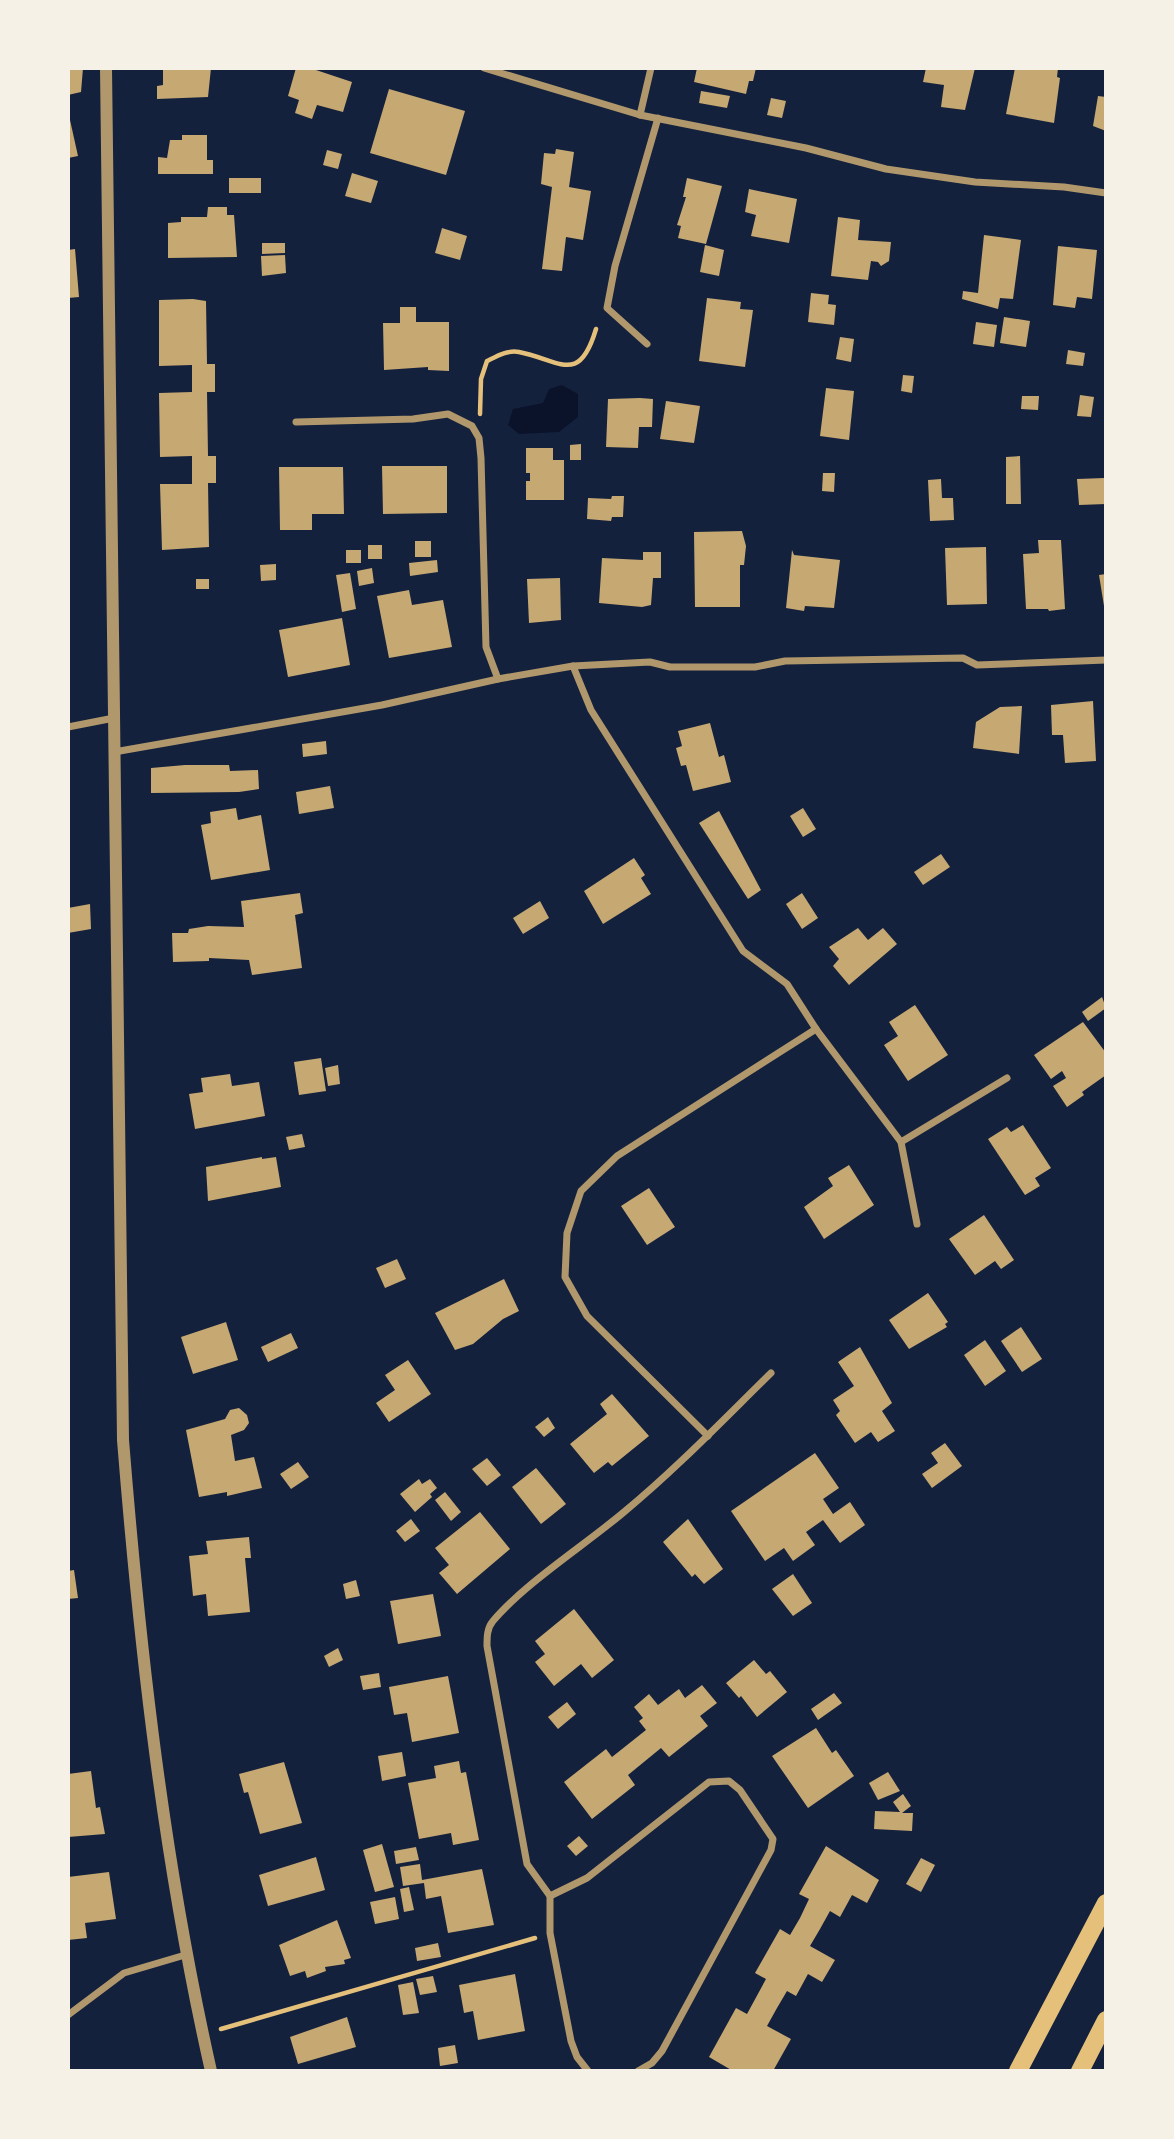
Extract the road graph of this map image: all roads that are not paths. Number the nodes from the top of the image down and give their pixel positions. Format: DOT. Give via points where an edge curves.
graph roads {
  1 [pos="106,68"];
  2 [pos="484,68"];
  3 [pos="651,68"];
  4 [pos="640,116"];
  5 [pos="658,118"];
  6 [pos="1106,193"];
  7 [pos="648,344"];
  8 [pos="296,422"];
  9 [pos="1106,660"];
  10 [pos="573,666"];
  11 [pos="498,678"];
  12 [pos="114,718"];
  13 [pos="68,727"];
  14 [pos="114,752"];
  15 [pos="816,1029"];
  16 [pos="1007,1078"];
  17 [pos="901,1142"];
  18 [pos="917,1224"];
  19 [pos="771,1373"];
  20 [pos="708,1436"];
  21 [pos="550,1896"];
  22 [pos="1106,1903"];
  23 [pos="185,1955"];
  24 [pos="68,2015"];
  25 [pos="1106,2020"];
  26 [pos="211,2071"];
  27 [pos="588,2071"];
  28 [pos="638,2071"];
  29 [pos="1018,2071"];
  30 [pos="1080,2071"];
  1 -- 12 [label="street"];
  2 -- 4 [label="street"];
  3 -- 4 [label="street"];
  4 -- 5 [label="street"];
  5 -- 6 [label="street" via="886,169"];
  5 -- 7 [label="street" via="607,308"];
  8 -- 11 [label="street" via="448,414 472,426 481,458 486,647"];
  9 -- 10 [label="street" via="977,665 963,658 785,661 755,667 670,667 650,662"];
  10 -- 11 [label="street"];
  10 -- 15 [label="street" via="591,710 743,951 787,984"];
  11 -- 14 [label="street" via="382,705"];
  12 -- 13 [label="street"];
  12 -- 14 [label="street"];
  14 -- 23 [label="street" via="123,1440 143,1663"];
  15 -- 17 [label="street"];
  15 -- 20 [label="street" via="617,1156 581,1191 567,1233 565,1277 587,1317"];
  16 -- 17 [label="street"];
  17 -- 18 [label="street"];
  19 -- 20 [label="street"];
  20 -- 21 [label="street" via="626,1511 514,1601 487,1633 527,1864"];
  21 -- 27 [label="street" via="550,1933 571,2041"];
  21 -- 28 [label="street" via="587,1878 709,1782 720,1779 740,1790 773,1839 662,2051"];
  22 -- 29 [label="main road"];
  23 -- 24 [label="street" via="124,1973"];
  23 -- 26 [label="street"];
  25 -- 30 [label="main road"];
}
